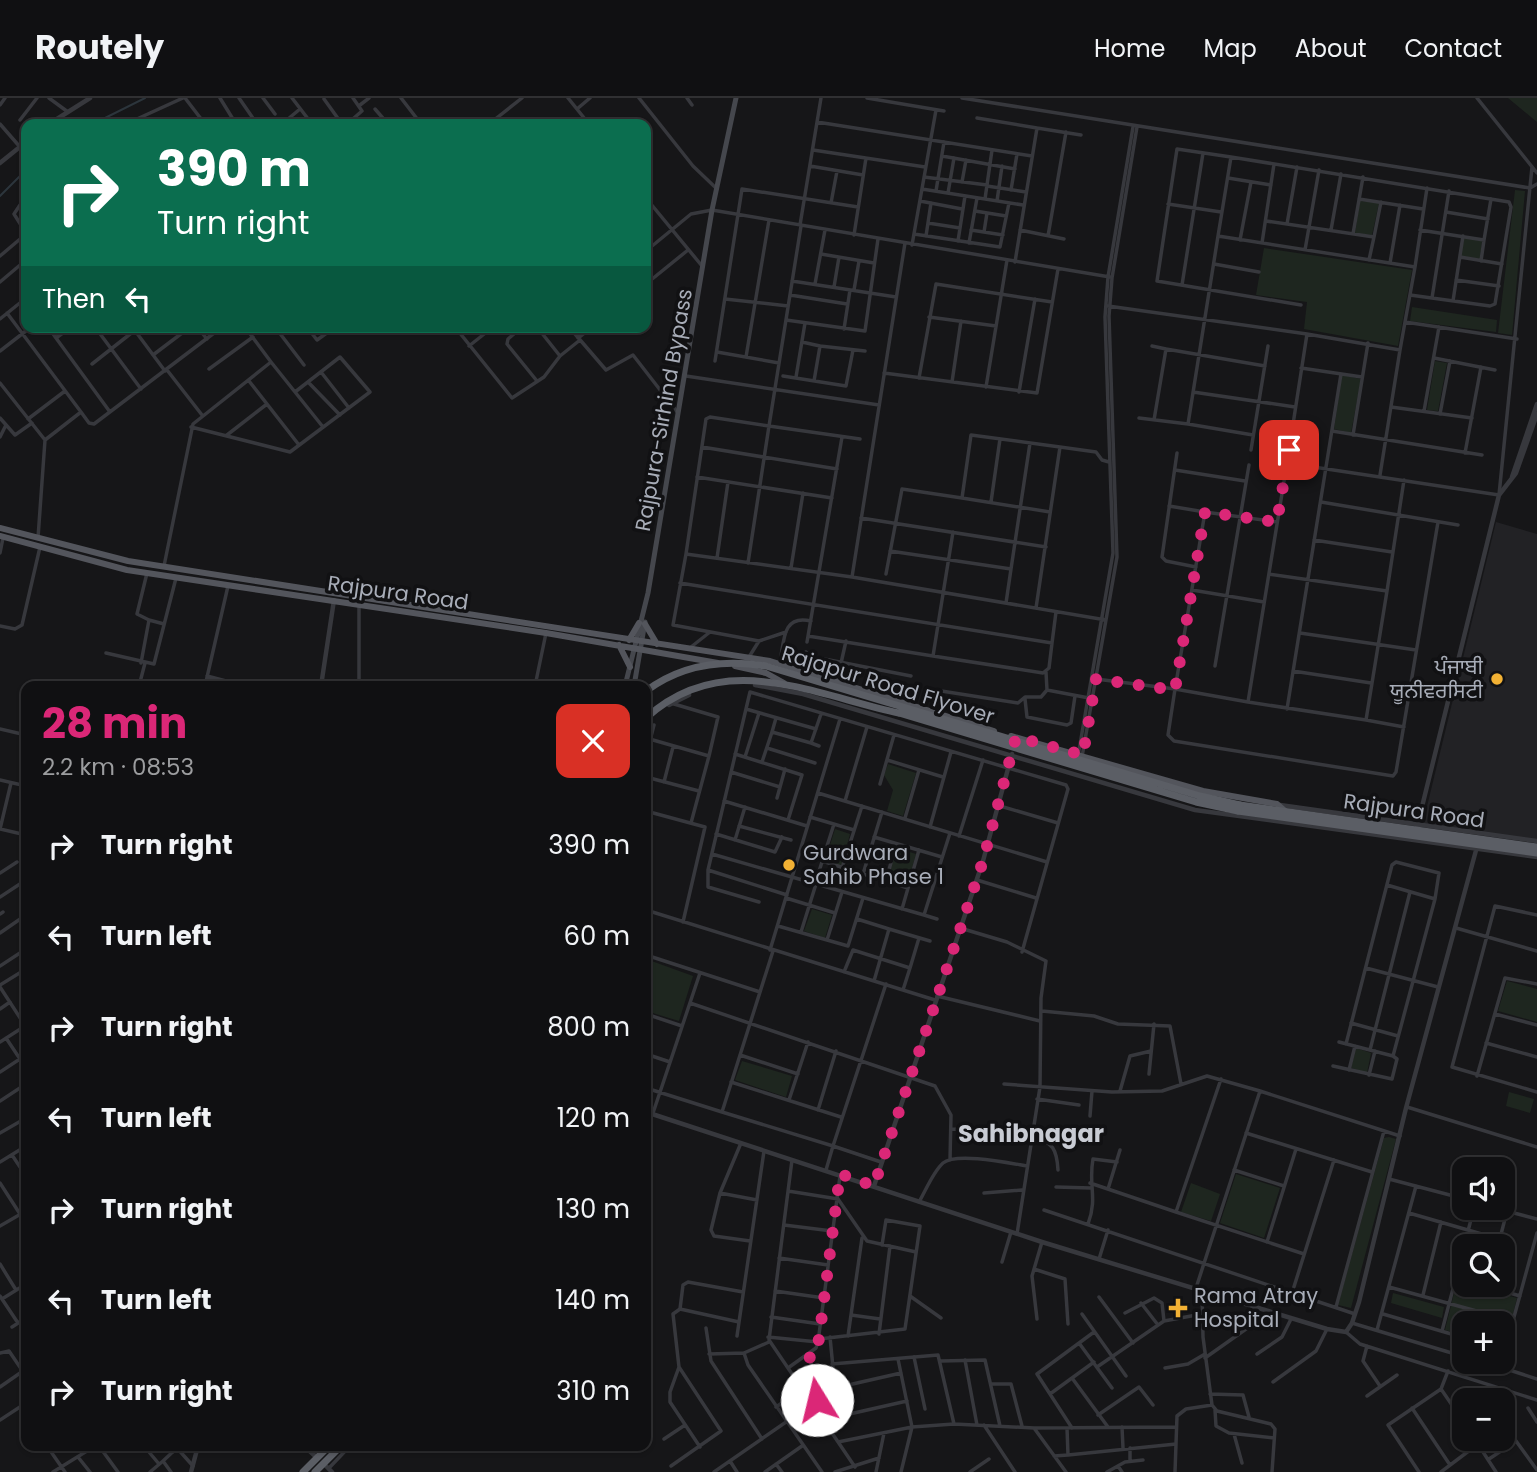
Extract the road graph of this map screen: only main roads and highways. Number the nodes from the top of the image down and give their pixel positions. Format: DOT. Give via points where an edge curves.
graph roads {
  1 [pos="736,98"];
  2 [pos="0,528"];
  3 [pos="2,537"];
  4 [pos="642,623"];
  5 [pos="636,644"];
  6 [pos="657,644"];
  7 [pos="619,645"];
  8 [pos="630,667"];
  9 [pos="626,681"];
  10 [pos="634,681"];
  11 [pos="790,687"];
  12 [pos="651,688"];
  13 [pos="899,713"];
  14 [pos="651,716"];
  15 [pos="1239,808"];
  16 [pos="1283,808"];
  17 [pos="1416,830"];
  18 [pos="1478,844"];
  19 [pos="1537,847"];
  20 [pos="1537,855"];
  21 [pos="324,1451"];
  22 [pos="336,1451"];
  23 [pos="303,1472"];
  24 [pos="315,1472"];
  1 -- 4 [label="main road, Rajpura-Sirhind Bypass" via="712,210"];
  2 -- 5 [label="main road, Rajpura Road" via="128,561"];
  3 -- 7 [label="main road, Rajpura Road" via="147,573"];
  4 -- 5 [label="main road"];
  4 -- 5 [label="main road, Rajpura-Sirhind Bypass"];
  4 -- 6 [label="main road"];
  5 -- 6 [label="main road, Rajpura Road"];
  5 -- 7 [label="main road, Rajpura Road"];
  5 -- 8 [label="main road"];
  5 -- 10 [label="main road"];
  5 -- 11 [label="main road, Rajpura Road" via="766,673"];
  6 -- 16 [label="main road, Rajpura Road" via="780,663 1080,756"];
  7 -- 8 [label="main road"];
  8 -- 9 [label="main road"];
  11 -- 13 [label="highway, Rajpura Road"];
  11 -- 14 [label="highway, Rajpura Road" via="768,681 711,682 674,697"];
  12 -- 15 [label="highway, Rajapur Road Flyover, bridge" via="701,665 766,666"];
  13 -- 15 [label="highway, Rajapur Road Flyover, bridge" via="1196,802"];
  15 -- 16 [label="highway, Rajapur Road Flyover"];
  15 -- 17 [label="highway, Rajapur Road Flyover"];
  16 -- 17 [label="highway, Rajpura Road"];
  17 -- 18 [label="highway, Rajpura Road"];
  18 -- 19 [label="highway, Rajpura Road"];
  18 -- 20 [label="highway, Rajpura Road"];
  21 -- 23 [label="highway"];
  22 -- 24 [label="highway"];
}
